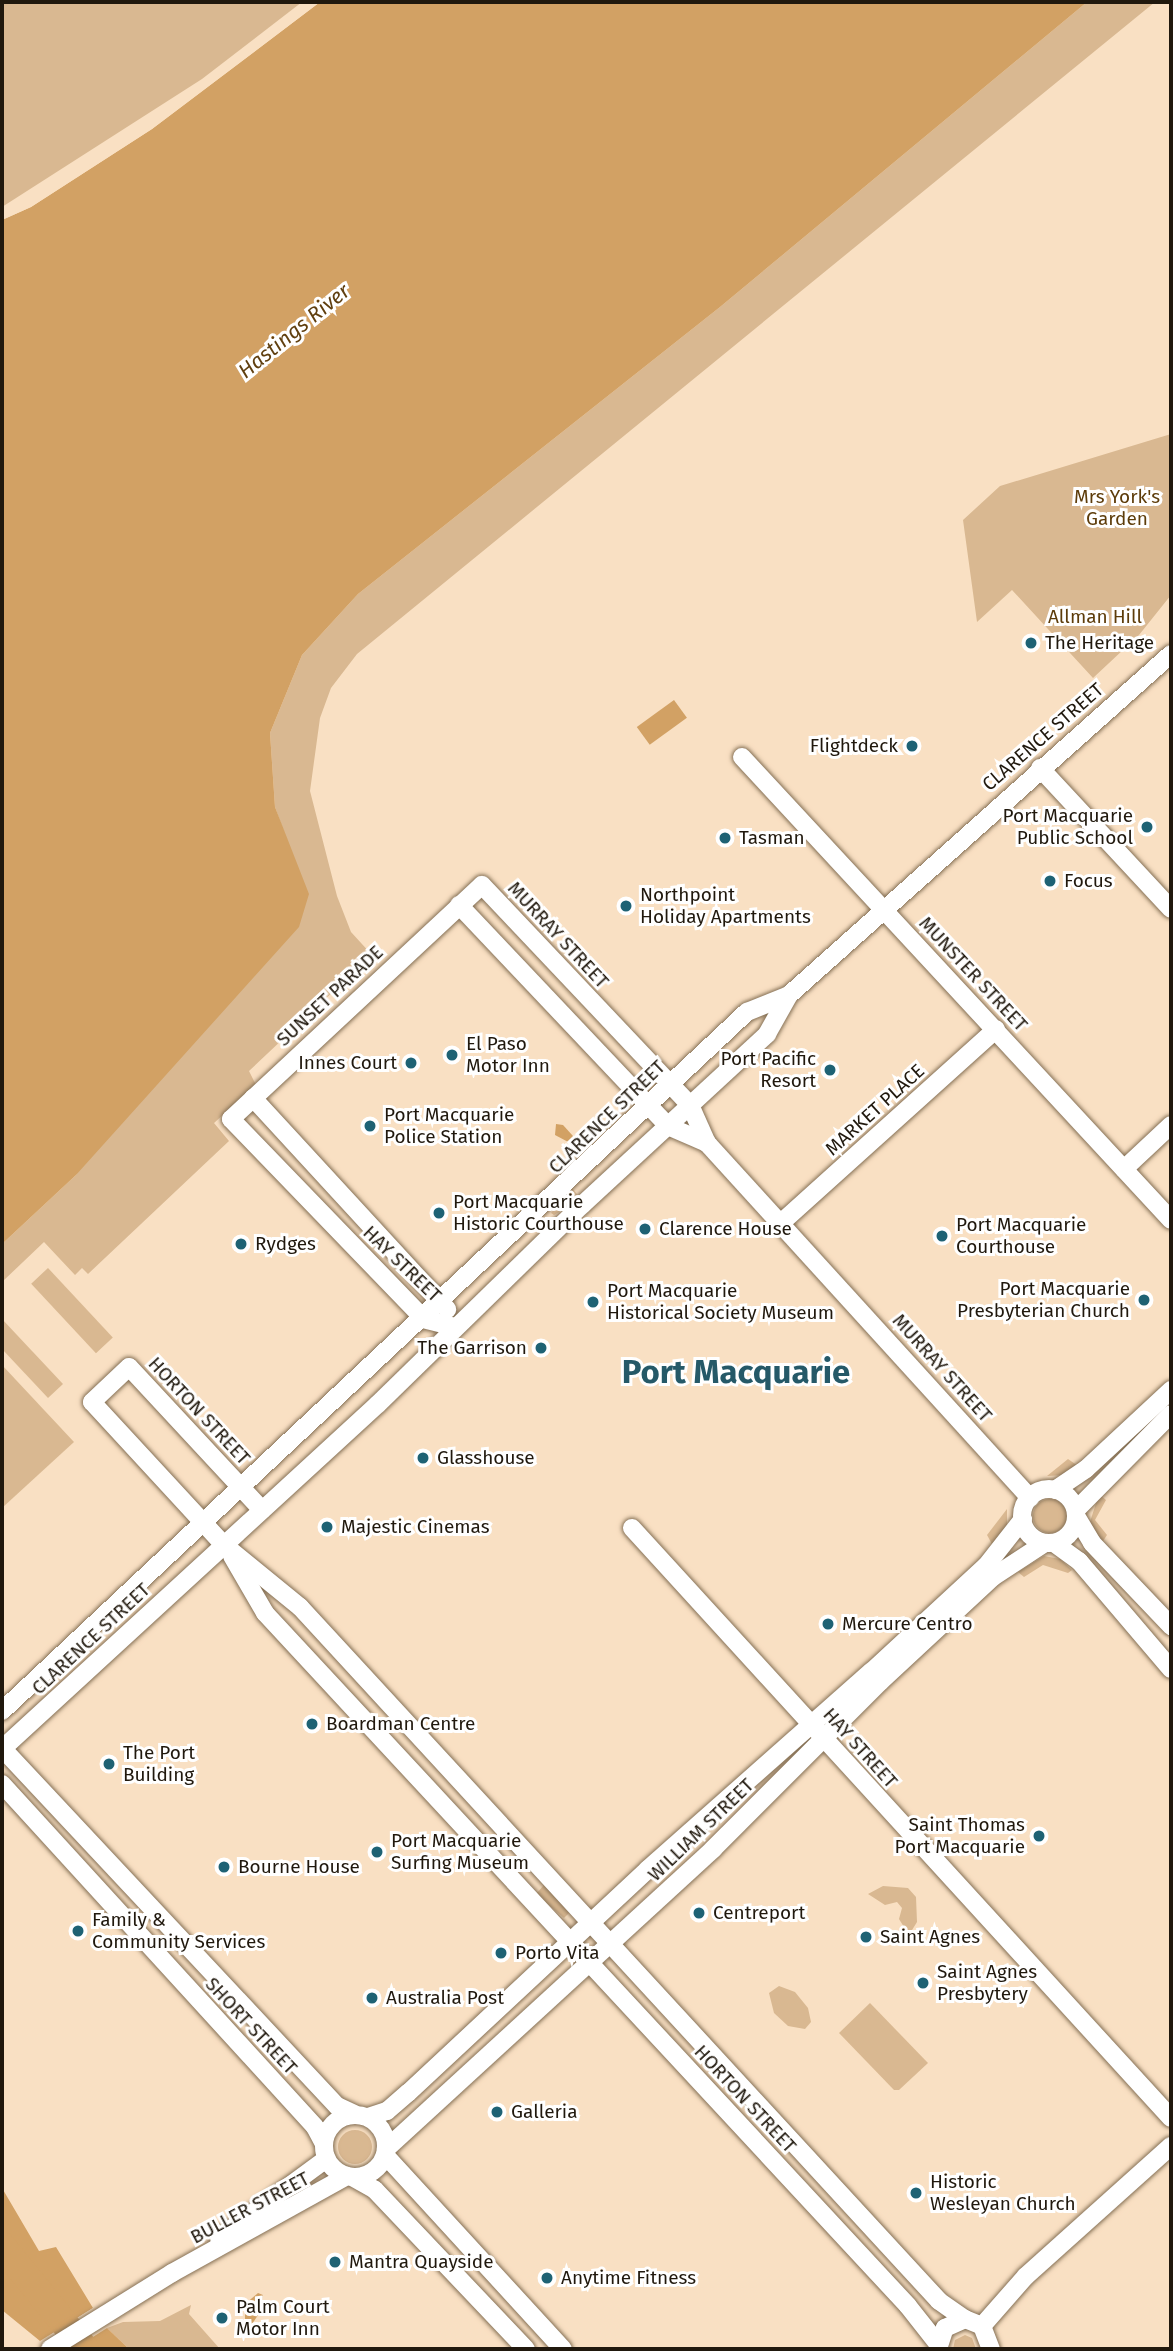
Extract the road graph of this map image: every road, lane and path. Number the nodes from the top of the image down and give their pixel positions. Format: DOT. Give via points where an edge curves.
graph roads {
  1 [pos="1171,654"];
  2 [pos="742,757"];
  3 [pos="1040,768"];
  4 [pos="459,905"];
  5 [pos="884,909"];
  6 [pos="1171,909"];
  7 [pos="789,995"];
  8 [pos="996,1028"];
  9 [pos="671,1085"];
  10 [pos="253,1098"];
  11 [pos="690,1105"];
  12 [pos="649,1106"];
  13 [pos="231,1119"];
  14 [pos="1171,1125"];
  15 [pos="668,1126"];
  16 [pos="708,1143"];
  17 [pos="1124,1169"];
  18 [pos="1171,1220"];
  19 [pos="782,1222"];
  20 [pos="443,1301"];
  21 [pos="424,1319"];
  22 [pos="455,1327"];
  23 [pos="1171,1390"];
  24 [pos="1171,1415"];
  25 [pos="279,1454"];
  26 [pos="299,1476"];
  27 [pos="242,1489"];
  28 [pos="1055,1490"];
  29 [pos="1030,1499"];
  30 [pos="262,1510"];
  31 [pos="1076,1513"];
  32 [pos="1023,1519"];
  33 [pos="204,1524"];
  34 [pos="632,1528"];
  35 [pos="1050,1543"];
  36 [pos="224,1545"];
  37 [pos="155,1570"];
  38 [pos="173,1591"];
  39 [pos="300,1607"];
  40 [pos="277,1626"];
  41 [pos="1171,1626"];
  42 [pos="1171,1669"];
  43 [pos="18,1696"];
  44 [pos="2,1711"];
  45 [pos="37,1717"];
  46 [pos="810,1724"];
  47 [pos="824,1739"];
  48 [pos="2,1749"];
  49 [pos="2,1784"];
  50 [pos="49,1799"];
  51 [pos="28,1817"];
  52 [pos="540,1866"];
  53 [pos="648,1869"];
  54 [pos="518,1885"];
  55 [pos="669,1890"];
  56 [pos="591,1922"];
  57 [pos="569,1942"];
  58 [pos="612,1944"];
  59 [pos="590,1964"];
  60 [pos="661,1996"];
  61 [pos="639,2015"];
  62 [pos="361,2116"];
  63 [pos="1171,2118"];
  64 [pos="1171,2146"];
  65 [pos="325,2151"];
  66 [pos="386,2152"];
  67 [pos="349,2177"];
  68 [pos="450,2229"];
  69 [pos="430,2248"];
  70 [pos="172,2273"];
  71 [pos="965,2319"];
  72 [pos="982,2326"];
  73 [pos="938,2346"];
  74 [pos="50,2349"];
  75 [pos="526,2349"];
  76 [pos="563,2349"];
  77 [pos="991,2349"];
  1 -- 3 [label="street, CLARENCE STREET"];
  2 -- 5 [label="street, MUNSTER STREET"];
  3 -- 5 [label="street, CLARENCE STREET"];
  3 -- 6 [label="street"];
  4 -- 9 [label="street, MURRAY STREET" via="482,885"];
  4 -- 10 [label="street, SUNSET PARADE"];
  4 -- 12 [label="street, MURRAY STREET"];
  5 -- 7 [label="street, CLARENCE STREET"];
  5 -- 8 [label="street, MUNSTER STREET"];
  7 -- 9 [label="street, CLARENCE STREET" via="747,1012"];
  7 -- 11 [label="street, CLARENCE STREET" via="767,1034"];
  8 -- 17 [label="street, MUNSTER STREET"];
  8 -- 19 [label="street, MARKET PLACE"];
  9 -- 11 [label="street, MURRAY STREET"];
  9 -- 12 [label="street, CLARENCE STREET"];
  10 -- 13 [label="street, SUNSET PARADE"];
  10 -- 20 [label="street, HAY STREET"];
  11 -- 15 [label="street, CLARENCE STREET"];
  11 -- 16 [label="street, MURRAY STREET"];
  12 -- 15 [label="street, MURRAY STREET"];
  12 -- 20 [label="street, CLARENCE STREET"];
  13 -- 21 [label="street, HAY STREET"];
  14 -- 17 [label="street"];
  15 -- 16 [label="street, MURRAY STREET"];
  15 -- 22 [label="street, CLARENCE STREET"];
  16 -- 19 [label="street, MURRAY STREET"];
  17 -- 18 [label="street, MUNSTER STREET"];
  19 -- 29 [label="street, MURRAY STREET"];
  20 -- 21 [label="street, CLARENCE STREET"];
  20 -- 22 [label="street, HAY STREET"];
  21 -- 22 [label="street, HAY STREET"];
  21 -- 25 [label="street, CLARENCE STREET"];
  22 -- 26 [label="street, CLARENCE STREET"];
  23 -- 28 [label="street" via="1086,1469"];
  24 -- 31 [label="street, WILLIAM STREET"];
  25 -- 26 [label="street"];
  25 -- 27 [label="street, CLARENCE STREET"];
  26 -- 30 [label="street, CLARENCE STREET"];
  27 -- 30 [label="street, HORTON STREET"];
  27 -- 33 [label="street, CLARENCE STREET"];
  27 -- 33 [label="street, HORTON STREET" via="130,1367 100,1394 92,1402"];
  28 -- 29 [label="street" via="1041,1491"];
  28 -- 31 [label="street" via="1070,1499"];
  29 -- 32 [label="street, WILLIAM STREET"];
  30 -- 36 [label="street, CLARENCE STREET"];
  31 -- 35 [label="street, WILLIAM STREET" via="1072,1530"];
  31 -- 41 [label="street" via="1092,1542"];
  32 -- 35 [label="street" via="1030,1535"];
  32 -- 46 [label="street, WILLIAM STREET" via="986,1566"];
  33 -- 36 [label="street, HORTON STREET"];
  33 -- 37 [label="street, CLARENCE STREET"];
  34 -- 46 [label="street, HAY STREET"];
  35 -- 42 [label="street" via="1079,1561"];
  35 -- 47 [label="street, WILLIAM STREET" via="993,1577"];
  36 -- 38 [label="street, CLARENCE STREET"];
  36 -- 39 [label="street, HORTON STREET"];
  36 -- 40 [label="street, HORTON STREET"];
  37 -- 38 [label="street, CLARENCE STREET"];
  37 -- 43 [label="street, CLARENCE STREET"];
  38 -- 45 [label="street, CLARENCE STREET"];
  39 -- 40 [label="street" via="288,1606 276,1616"];
  39 -- 52 [label="street, HORTON STREET"];
  40 -- 54 [label="street, HORTON STREET"];
  43 -- 44 [label="street, CLARENCE STREET"];
  43 -- 45 [label="street, CLARENCE STREET"];
  45 -- 48 [label="street, CLARENCE STREET"];
  46 -- 47 [label="street, HAY STREET"];
  46 -- 53 [label="street, WILLIAM STREET"];
  47 -- 55 [label="street, WILLIAM STREET"];
  47 -- 63 [label="street, HAY STREET"];
  48 -- 50 [label="street, SHORT STREET"];
  49 -- 51 [label="street, SHORT STREET"];
  50 -- 51 [label="street" via="33,1798 26,1807"];
  50 -- 62 [label="street, SHORT STREET" via="337,2106"];
  51 -- 65 [label="street, SHORT STREET" via="315,2127"];
  52 -- 54 [label="street" via="537,1885 527,1889"];
  52 -- 56 [label="street, HORTON STREET"];
  53 -- 55 [label="street" via="643,1879 649,1891"];
  53 -- 56 [label="street, WILLIAM STREET"];
  54 -- 57 [label="street, HORTON STREET"];
  55 -- 58 [label="street, WILLIAM STREET"];
  56 -- 57 [label="street, WILLIAM STREET"];
  56 -- 58 [label="street, HORTON STREET"];
  57 -- 59 [label="street, HORTON STREET"];
  57 -- 62 [label="street, WILLIAM STREET" via="387,2111"];
  58 -- 59 [label="street, WILLIAM STREET"];
  58 -- 60 [label="street, HORTON STREET"];
  59 -- 61 [label="street, HORTON STREET"];
  59 -- 66 [label="street, WILLIAM STREET"];
  60 -- 61 [label="street" via="642,1999"];
  60 -- 71 [label="street, HORTON STREET" via="939,2301"];
  61 -- 73 [label="street, HORTON STREET" via="920,2319"];
  62 -- 65 [label="street" via="333,2123"];
  62 -- 66 [label="street" via="385,2136"];
  64 -- 72 [label="street" via="1026,2276"];
  65 -- 67 [label="street"];
  65 -- 70 [label="street, BULLER STREET"];
  66 -- 67 [label="street" via="370,2173"];
  66 -- 68 [label="street"];
  67 -- 69 [label="street" via="375,2190"];
  67 -- 70 [label="street, BULLER STREET"];
  68 -- 69 [label="street"];
  68 -- 76 [label="street"];
  69 -- 75 [label="street"];
  70 -- 74 [label="street, BULLER STREET"];
  71 -- 72 [label="street, HORTON STREET"];
  71 -- 73 [label="street" via="946,2328"];
  72 -- 77 [label="street"];
}
